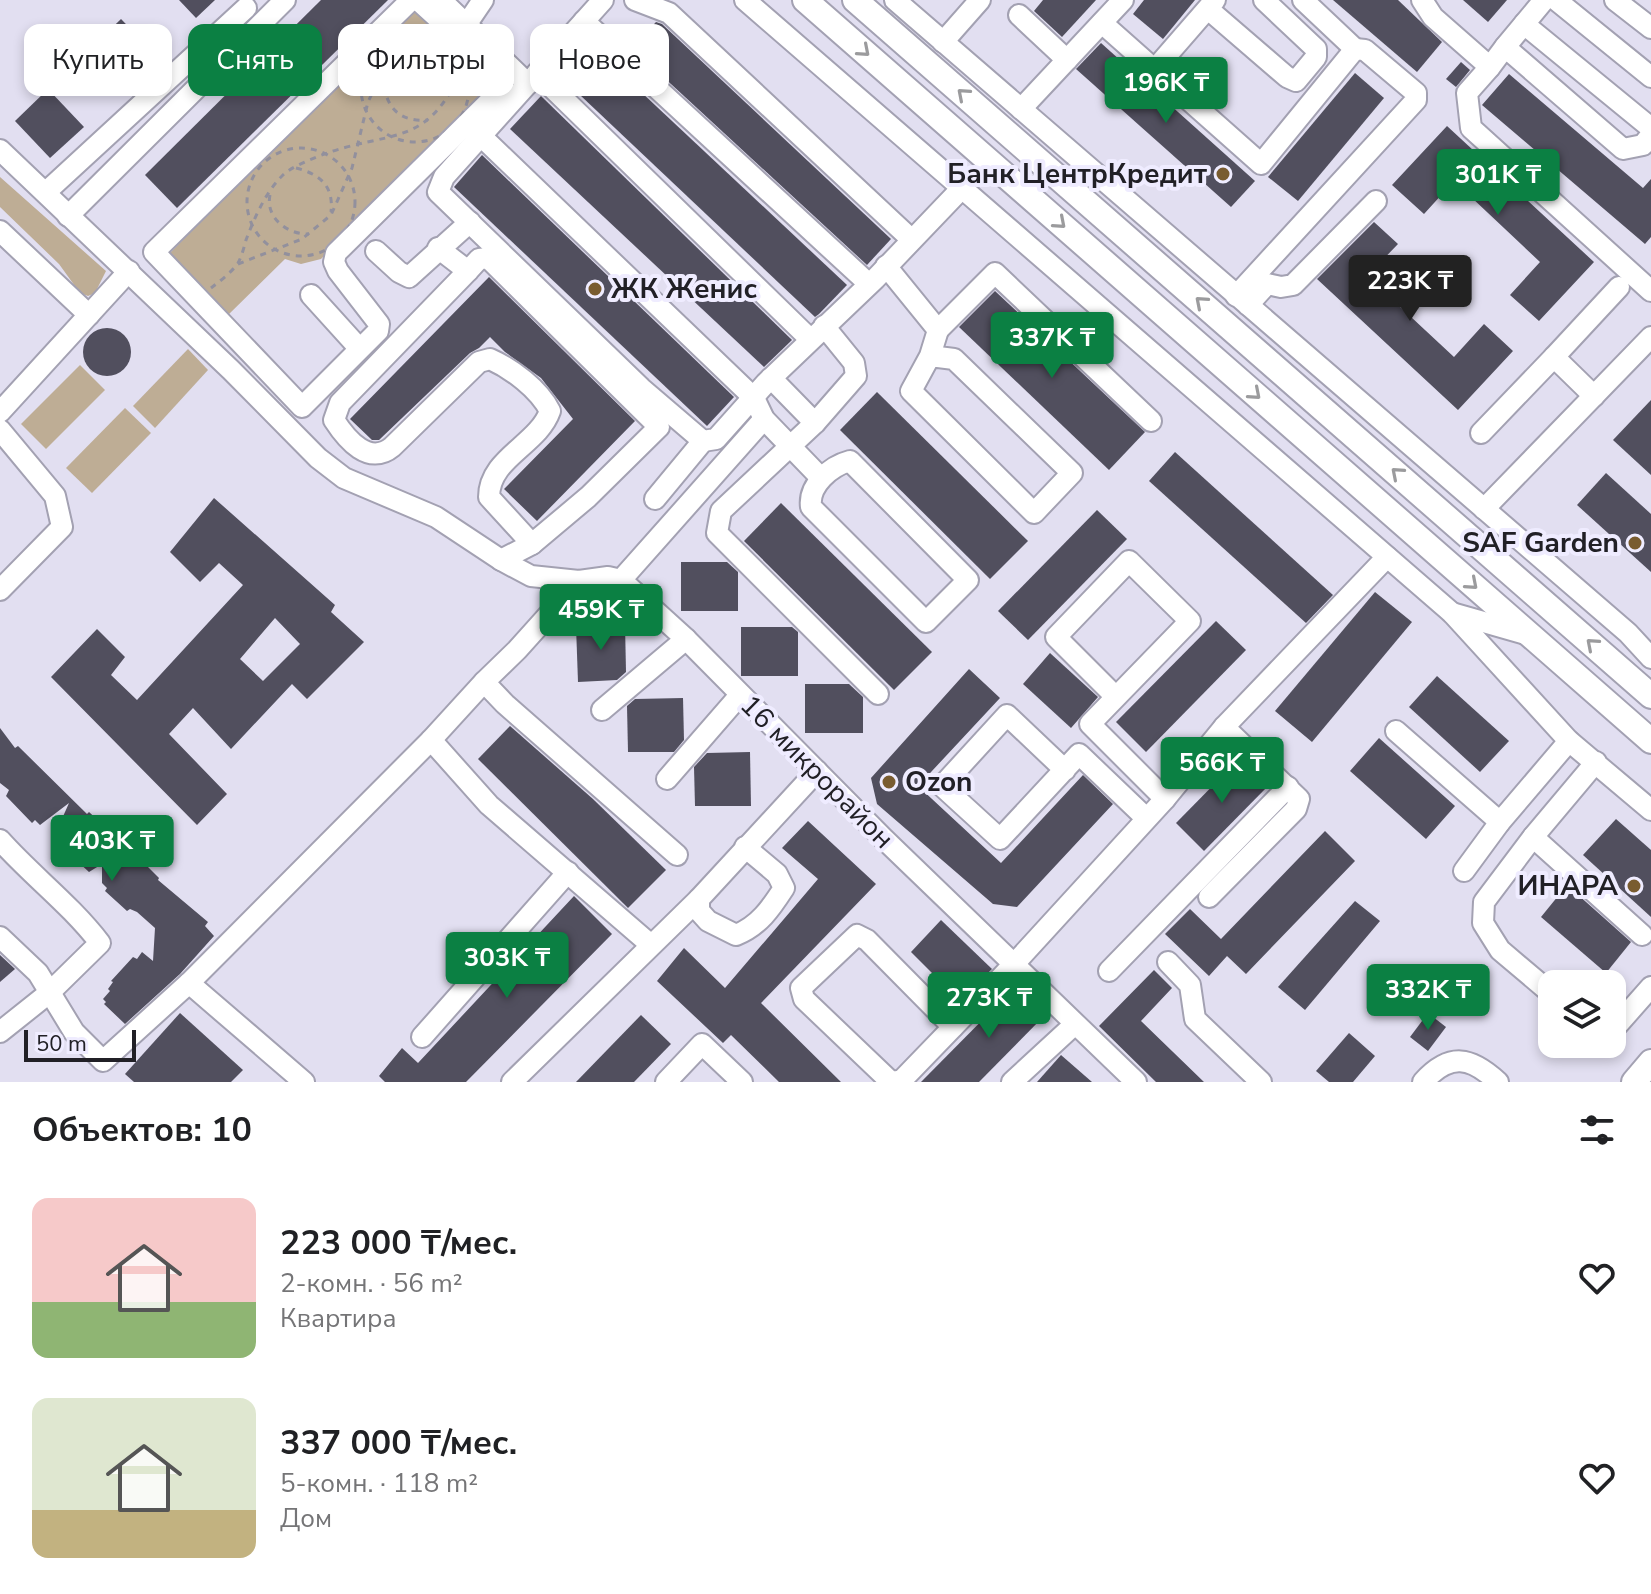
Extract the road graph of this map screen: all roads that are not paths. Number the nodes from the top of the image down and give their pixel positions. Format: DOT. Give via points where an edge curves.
graph roads {
  1 [pos="285,0"];
  2 [pos="411,0"];
  3 [pos="418,0"];
  4 [pos="441,0"];
  5 [pos="483,0"];
  6 [pos="603,0"];
  7 [pos="635,0"];
  8 [pos="745,0"];
  9 [pos="805,0"];
  10 [pos="855,0"];
  11 [pos="895,0"];
  12 [pos="980,0"];
  13 [pos="1123,0"];
  14 [pos="1264,0"];
  15 [pos="1303,0"];
  16 [pos="1422,0"];
  17 [pos="1544,0"];
  18 [pos="1556,0"];
  19 [pos="1615,0"];
  20 [pos="1212,4"];
  21 [pos="246,8"];
  22 [pos="1019,15"];
  23 [pos="584,21"];
  24 [pos="1102,23"];
  25 [pos="465,24"];
  26 [pos="467,24"];
  27 [pos="581,24"];
  28 [pos="1524,24"];
  29 [pos="1651,28"];
  30 [pos="943,42"];
  31 [pos="1505,47"];
  32 [pos="1355,49"];
  33 [pos="1067,60"];
  34 [pos="514,64"];
  35 [pos="1490,67"];
  36 [pos="1155,69"];
  37 [pos="530,77"];
  38 [pos="1651,77"];
  39 [pos="530,82"];
  40 [pos="552,96"];
  41 [pos="1021,109"];
  42 [pos="1651,128"];
  43 [pos="1006,132"];
  44 [pos="1651,135"];
  45 [pos="481,136"];
  46 [pos="0,150"];
  47 [pos="985,157"];
  48 [pos="962,188"];
  49 [pos="46,192"];
  50 [pos="1376,201"];
  51 [pos="68,216"];
  52 [pos="470,222"];
  53 [pos="0,231"];
  54 [pos="911,239"];
  55 [pos="438,248"];
  56 [pos="376,251"];
  57 [pos="886,266"];
  58 [pos="129,271"];
  59 [pos="468,271"];
  60 [pos="869,284"];
  61 [pos="1619,287"];
  62 [pos="1651,291"];
  63 [pos="311,295"];
  64 [pos="197,298"];
  65 [pos="1242,300"];
  66 [pos="89,315"];
  67 [pos="175,315"];
  68 [pos="938,330"];
  69 [pos="817,332"];
  70 [pos="1651,337"];
  71 [pos="359,348"];
  72 [pos="930,356"];
  73 [pos="1554,357"];
  74 [pos="771,378"];
  75 [pos="1594,396"];
  76 [pos="754,398"];
  77 [pos="0,412"];
  78 [pos="764,419"];
  79 [pos="1151,421"];
  80 [pos="815,423"];
  81 [pos="0,430"];
  82 [pos="1481,433"];
  83 [pos="703,441"];
  84 [pos="790,448"];
  85 [pos="821,478"];
  86 [pos="655,499"];
  87 [pos="1484,509"];
  88 [pos="532,544"];
  89 [pos="1439,555"];
  90 [pos="1387,557"];
  91 [pos="501,560"];
  92 [pos="621,580"];
  93 [pos="579,581"];
  94 [pos="1416,581"];
  95 [pos="0,590"];
  96 [pos="1452,613"];
  97 [pos="1531,635"];
  98 [pos="686,639"];
  99 [pos="1651,658"];
  100 [pos="484,682"];
  101 [pos="878,694"];
  102 [pos="740,695"];
  103 [pos="1651,696"];
  104 [pos="1116,697"];
  105 [pos="602,710"];
  106 [pos="1224,727"];
  107 [pos="1396,731"];
  108 [pos="431,740"];
  109 [pos="1569,741"];
  110 [pos="1651,741"];
  111 [pos="1596,762"];
  112 [pos="1065,770"];
  113 [pos="817,771"];
  114 [pos="667,779"];
  115 [pos="1288,787"];
  116 [pos="1165,799"];
  117 [pos="1651,810"];
  118 [pos="1146,818"];
  119 [pos="1500,822"];
  120 [pos="1533,837"];
  121 [pos="0,840"];
  122 [pos="745,847"];
  123 [pos="677,855"];
  124 [pos="1464,871"];
  125 [pos="568,872"];
  126 [pos="1209,897"];
  127 [pos="699,899"];
  128 [pos="1642,935"];
  129 [pos="0,937"];
  130 [pos="651,945"];
  131 [pos="1168,962"];
  132 [pos="1015,963"];
  133 [pos="1109,971"];
  134 [pos="1538,982"];
  135 [pos="189,983"];
  136 [pos="1651,987"];
  137 [pos="49,993"];
  138 [pos="1626,1015"];
  139 [pos="1075,1024"];
  140 [pos="953,1027"];
  141 [pos="0,1032"];
  142 [pos="422,1037"];
  143 [pos="1651,1062"];
  144 [pos="304,1082"];
  145 [pos="512,1082"];
  146 [pos="666,1082"];
  147 [pos="742,1082"];
  148 [pos="892,1082"];
  149 [pos="1012,1082"];
  150 [pos="1136,1082"];
  151 [pos="1261,1082"];
  152 [pos="1423,1082"];
  153 [pos="1498,1082"];
  154 [pos="1634,1082"];
  1 -- 51 [label="street"];
  2 -- 64 [label="street" via="154,252"];
  3 -- 71 [label="street" via="504,81 501,90 336,253 338,271 379,324"];
  4 -- 25 [label="street"];
  5 -- 26 [label="street"];
  6 -- 23 [label="street"];
  7 -- 54 [label="street" via="669,13"];
  8 -- 48 [label="street"];
  9 -- 47 [label="main road, one-way"];
  43 -- 10 [label="main road, one-way"];
  11 -- 30 [label="street"];
  12 -- 30 [label="street"];
  13 -- 24 [label="street"];
  14 -- 20 [label="street" via="1316,49 1316,57 1296,81"];
  15 -- 32 [label="street"];
  16 -- 35 [label="street" via="1433,17"];
  17 -- 28 [label="street"];
  18 -- 38 [label="street"];
  19 -- 29 [label="street"];
  20 -- 36 [label="street"];
  21 -- 49 [label="street"];
  22 -- 33 [label="street"];
  23 -- 27 [label="street"];
  23 -- 60 [label="street"];
  24 -- 33 [label="street"];
  24 -- 36 [label="street"];
  28 -- 31 [label="street"];
  28 -- 42 [label="street"];
  30 -- 41 [label="street"];
  31 -- 35 [label="street"];
  31 -- 44 [label="street" via="1623,149 1643,145"];
  32 -- 36 [label="street" via="1261,164"];
  32 -- 65 [label="street" via="1365,50 1412,88 1416,100"];
  33 -- 41 [label="street"];
  34 -- 37 [label="street"];
  35 -- 62 [label="street" via="1467,93 1471,128"];
  39 -- 45 [label="street"];
  40 -- 69 [label="street"];
  41 -- 65 [label="street"];
  43 -- 47 [label="main road"];
  103 -- 43 [label="main road, one-way"];
  45 -- 52 [label="street" via="444,177 438,192"];
  45 -- 76 [label="street"];
  46 -- 49 [label="street"];
  47 -- 89 [label="main road, one-way"];
  48 -- 54 [label="street"];
  48 -- 90 [label="street"];
  49 -- 51 [label="street"];
  50 -- 65 [label="street" via="1293,285 1267,284"];
  51 -- 58 [label="street"];
  52 -- 55 [label="street"];
  52 -- 83 [label="street"];
  53 -- 66 [label="street"];
  54 -- 57 [label="street"];
  55 -- 56 [label="street" via="409,277"];
  55 -- 59 [label="street"];
  57 -- 60 [label="street"];
  57 -- 68 [label="street"];
  58 -- 66 [label="street"];
  58 -- 67 [label="street"];
  59 -- 88 [label="street" via="479,259 488,258 659,427"];
  59 -- 88 [label="street" via="340,403 334,420 365,453 377,455 392,447 479,362 490,359 506,366 550,411 489,486 489,497"];
  60 -- 69 [label="street"];
  61 -- 73 [label="street"];
  63 -- 71 [label="street"];
  64 -- 67 [label="street"];
  64 -- 71 [label="street" via="302,407"];
  65 -- 87 [label="street"];
  66 -- 77 [label="street"];
  67 -- 91 [label="street" via="344,478 436,517"];
  68 -- 72 [label="street"];
  68 -- 79 [label="street" via="995,273"];
  69 -- 74 [label="street"];
  69 -- 80 [label="street" via="854,363 856,376"];
  70 -- 75 [label="street"];
  72 -- 72 [label="street" via="954,359 1072,473 1034,513 911,391"];
  73 -- 75 [label="street"];
  73 -- 82 [label="street"];
  74 -- 76 [label="street"];
  74 -- 80 [label="street"];
  75 -- 87 [label="street"];
  76 -- 78 [label="street"];
  76 -- 83 [label="street" via="716,439"];
  78 -- 84 [label="street"];
  78 -- 92 [label="street"];
  80 -- 84 [label="street"];
  81 -- 95 [label="street" via="55,496 62,527"];
  83 -- 86 [label="street"];
  84 -- 85 [label="street"];
  84 -- 101 [label="street" via="721,511 717,533"];
  85 -- 85 [label="street" via="850,461 968,580 926,622 811,507"];
  87 -- 99 [label="street"];
  88 -- 91 [label="street"];
  89 -- 94 [label="street"];
  89 -- 97 [label="main road, one-way"];
  90 -- 94 [label="street"];
  90 -- 106 [label="street"];
  91 -- 93 [label="street" via="531,576"];
  92 -- 93 [label="street"];
  92 -- 98 [label="street, 16 микрорайон"];
  93 -- 100 [label="street"];
  94 -- 96 [label="street"];
  96 -- 97 [label="street"];
  96 -- 109 [label="street"];
  97 -- 110 [label="main road"];
  98 -- 102 [label="street, 16 микрорайон"];
  98 -- 105 [label="street"];
  100 -- 108 [label="street"];
  100 -- 123 [label="street"];
  102 -- 113 [label="street, 16 микрорайон"];
  102 -- 114 [label="street"];
  104 -- 104 [label="street" via="1190,621 1129,561 1056,637"];
  104 -- 116 [label="street" via="1090,724"];
  106 -- 115 [label="street"];
  106 -- 116 [label="street"];
  107 -- 119 [label="street"];
  108 -- 125 [label="street" via="489,805"];
  108 -- 135 [label="street"];
  109 -- 111 [label="street"];
  109 -- 119 [label="street"];
  111 -- 117 [label="street"];
  111 -- 120 [label="street"];
  112 -- 112 [label="street" via="1000,839 942,786 1007,715"];
  112 -- 118 [label="street" via="1079,754"];
  113 -- 122 [label="street"];
  113 -- 132 [label="street, 16 микрорайон"];
  115 -- 126 [label="street" via="1299,799 1296,809"];
  115 -- 133 [label="street"];
  116 -- 118 [label="street"];
  118 -- 132 [label="street"];
  119 -- 124 [label="street"];
  120 -- 128 [label="street"];
  120 -- 134 [label="street" via="1484,902 1483,923 1500,950"];
  121 -- 137 [label="street" via="80,916 100,943"];
  122 -- 127 [label="street"];
  122 -- 127 [label="street" via="777,874 784,888 762,919 736,935 708,921 699,911"];
  125 -- 130 [label="street"];
  125 -- 142 [label="street"];
  127 -- 130 [label="street"];
  129 -- 137 [label="street" via="38,973"];
  130 -- 145 [label="street"];
  131 -- 151 [label="street" via="1190,985 1195,1019"];
  132 -- 139 [label="street, 16 микрорайон"];
  132 -- 140 [label="street"];
  135 -- 137 [label="street" via="103,1061 74,1032"];
  135 -- 144 [label="street"];
  136 -- 138 [label="street"];
  137 -- 141 [label="street"];
  139 -- 149 [label="street"];
  139 -- 150 [label="street, 16 микрорайон"];
  140 -- 148 [label="street" via="902,1080"];
  140 -- 148 [label="street" via="857,935 801,988 804,999"];
  143 -- 154 [label="main road"];
  146 -- 147 [label="street" via="702,1044"];
  152 -- 153 [label="street" via="1433,1071 1464,1061"];
}
